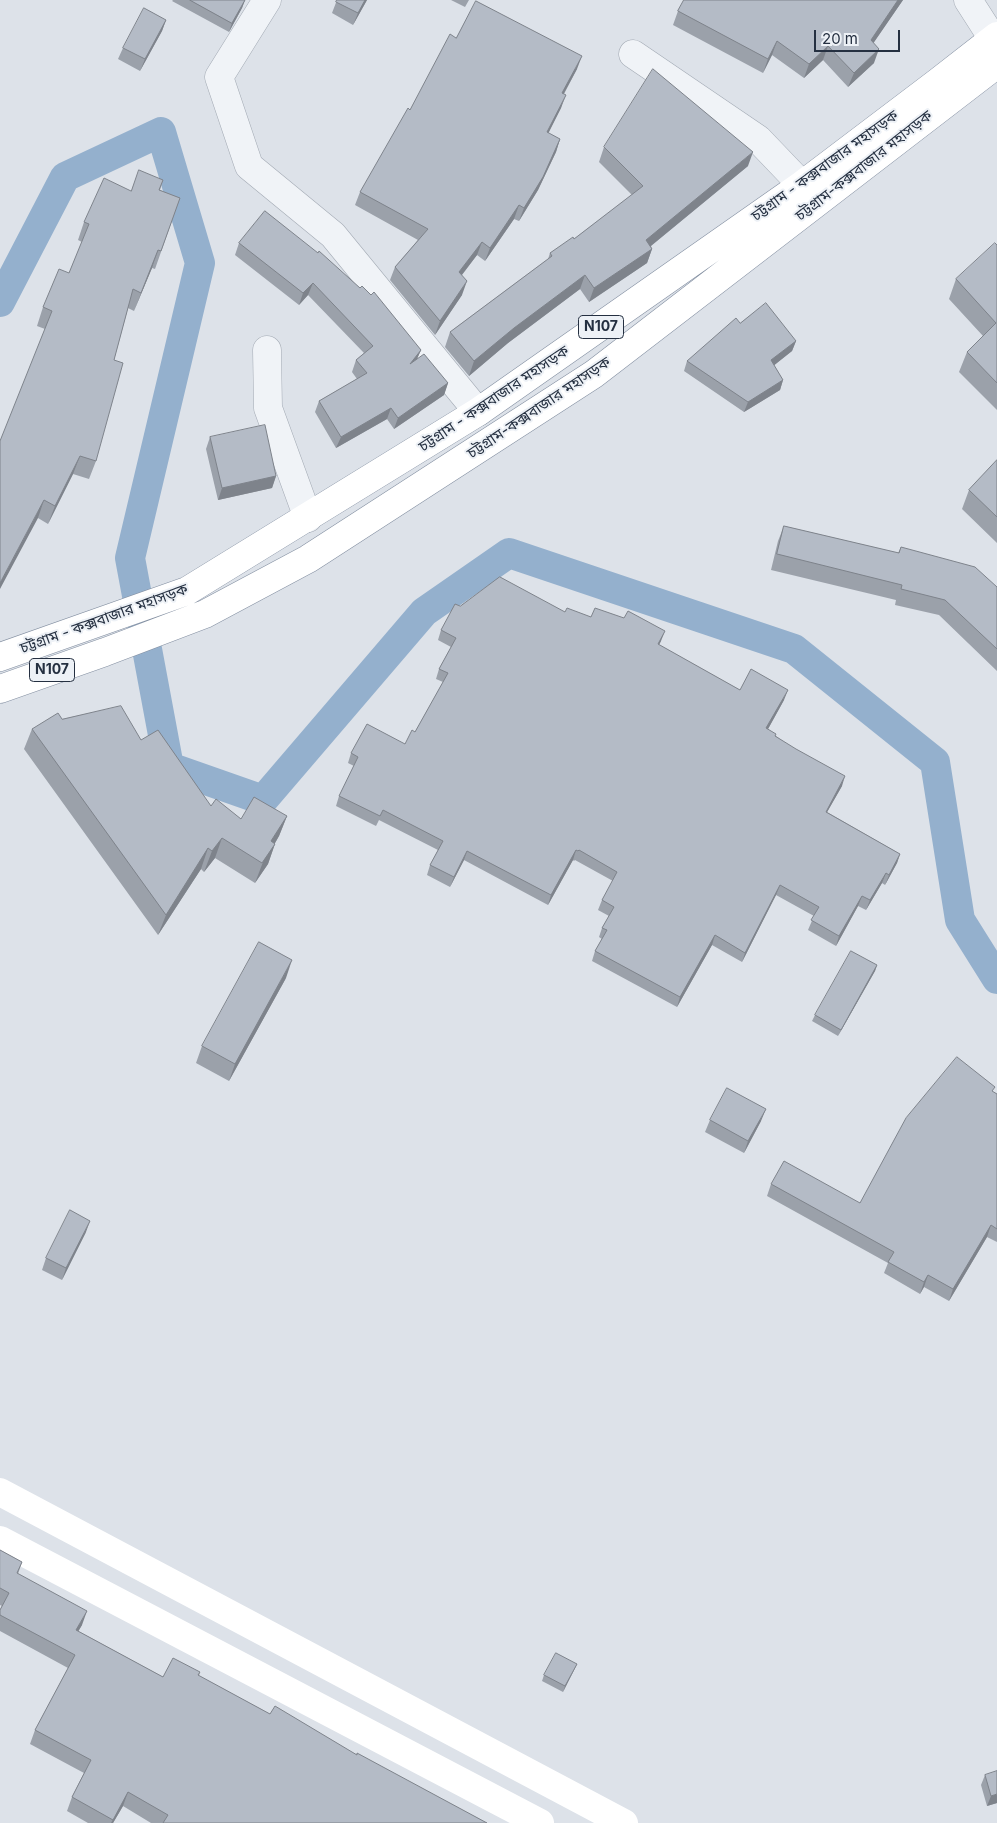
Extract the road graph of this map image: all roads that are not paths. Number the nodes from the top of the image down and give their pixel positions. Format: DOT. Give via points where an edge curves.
graph roads {
  1 [pos="267,0"];
  2 [pos="968,0"];
  3 [pos="996,46"];
  4 [pos="633,54"];
  5 [pos="802,185"];
  6 [pos="266,350"];
  7 [pos="478,412"];
  8 [pos="308,518"];
  9 [pos="0,657"];
  10 [pos="0,689"];
  11 [pos="0,1492"];
  12 [pos="0,1540"];
  13 [pos="540,1823"];
  14 [pos="624,1823"];
  1 -- 7 [label="street" via="219,77 249,166 333,235"];
  2 -- 3 [label="street"];
  3 -- 5 [label="main road, চট্টগ্রাম - কক্সবাজার মহাসড়ক / N107"];
  3 -- 10 [label="main road, চট্টগ্রাম-কক্সবাজার মহাসড়ক / N107" via="594,374 308,559 205,614"];
  4 -- 5 [label="street" via="758,139"];
  5 -- 7 [label="main road, চট্টগ্রাম - কক্সবাজার মহাসড়ক / N107"];
  6 -- 8 [label="street" via="268,408"];
  7 -- 8 [label="main road, চট্টগ্রাম - কক্সবাজার মহাসড়ক / N107"];
  8 -- 9 [label="main road, চট্টগ্রাম - কক্সবাজার মহাসড়ক / N107" via="188,591"];
  11 -- 14 [label="main road"];
  12 -- 13 [label="main road"];
}
